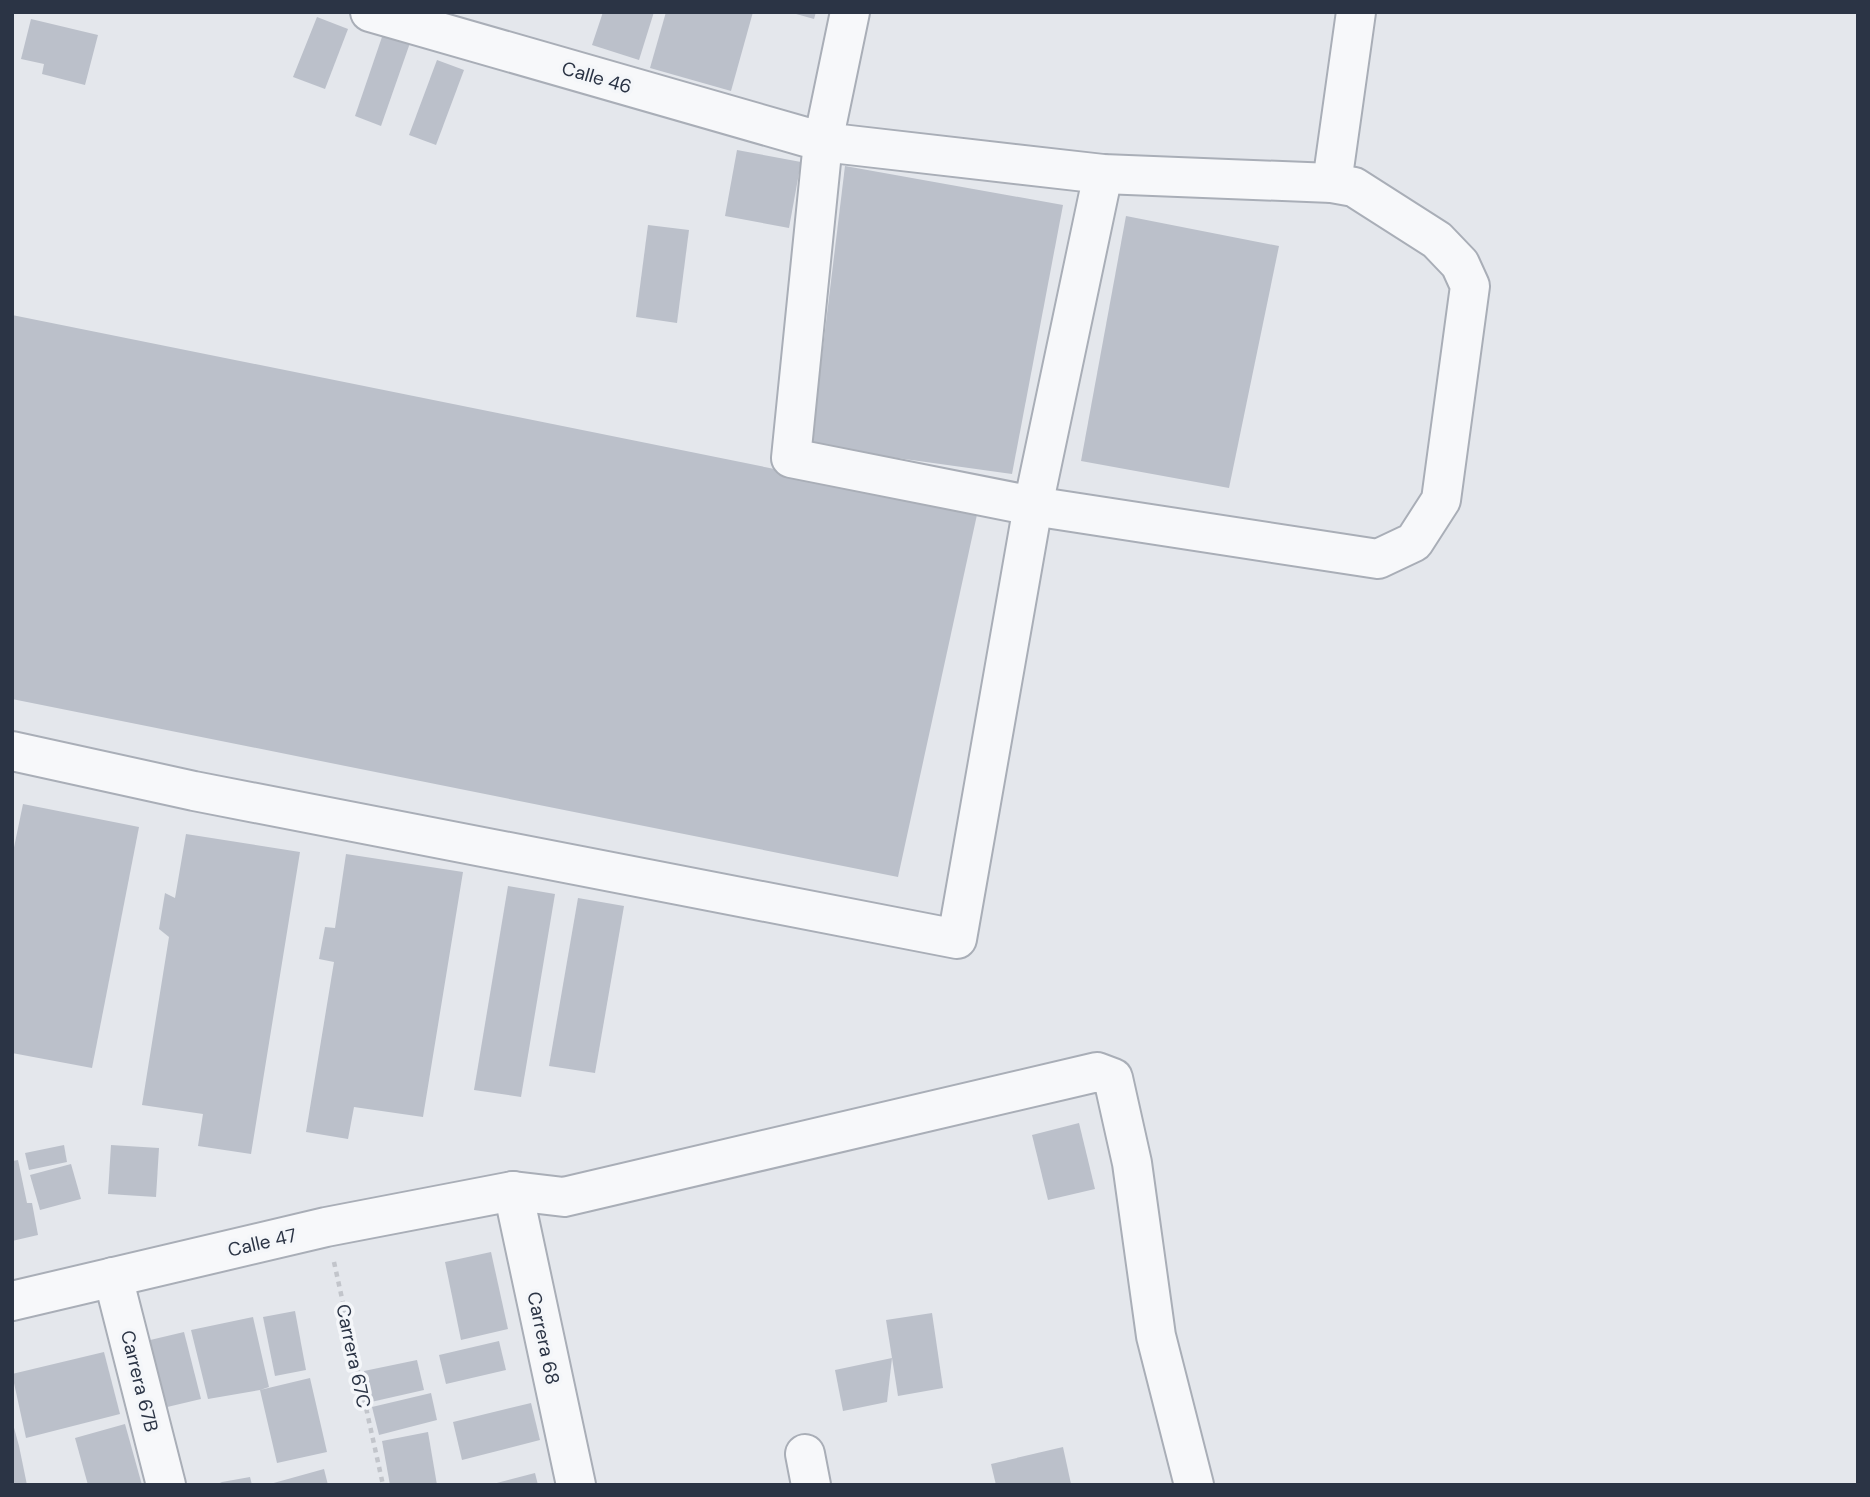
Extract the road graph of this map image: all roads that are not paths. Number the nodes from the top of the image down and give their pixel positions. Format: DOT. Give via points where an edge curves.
graph roads {
  1 [pos="370,12"];
  2 [pos="850,12"];
  3 [pos="1356,12"];
  4 [pos="823,142"];
  5 [pos="1103,174"];
  6 [pos="1332,183"];
  7 [pos="1033,506"];
  8 [pos="12,751"];
  9 [pos="513,1191"];
  10 [pos="113,1277"];
  11 [pos="12,1301"];
  12 [pos="166,1485"];
  13 [pos="576,1485"];
  14 [pos="1194,1485"];
  1 -- 4 [label="street, Calle 46"];
  2 -- 4 [label="street"];
  3 -- 6 [label="street"];
  4 -- 5 [label="street, Calle 46"];
  4 -- 7 [label="street, Calle 46" via="791,458"];
  5 -- 6 [label="street, Calle 46"];
  5 -- 7 [label="street"];
  6 -- 7 [label="street, Calle 46" via="1354,187 1437,240 1460,264 1470,286 1441,500 1415,542 1378,559"];
  7 -- 8 [label="street" via="957,939 194,791"];
  9 -- 10 [label="street, Calle 47" via="326,1227"];
  9 -- 13 [label="street, Carrera 68"];
  9 -- 14 [label="street, Calle 47" via="564,1197 1097,1072 1113,1079 1132,1163 1156,1336"];
  10 -- 11 [label="street, Calle 47"];
  10 -- 12 [label="street, Carrera 67B"];
}
